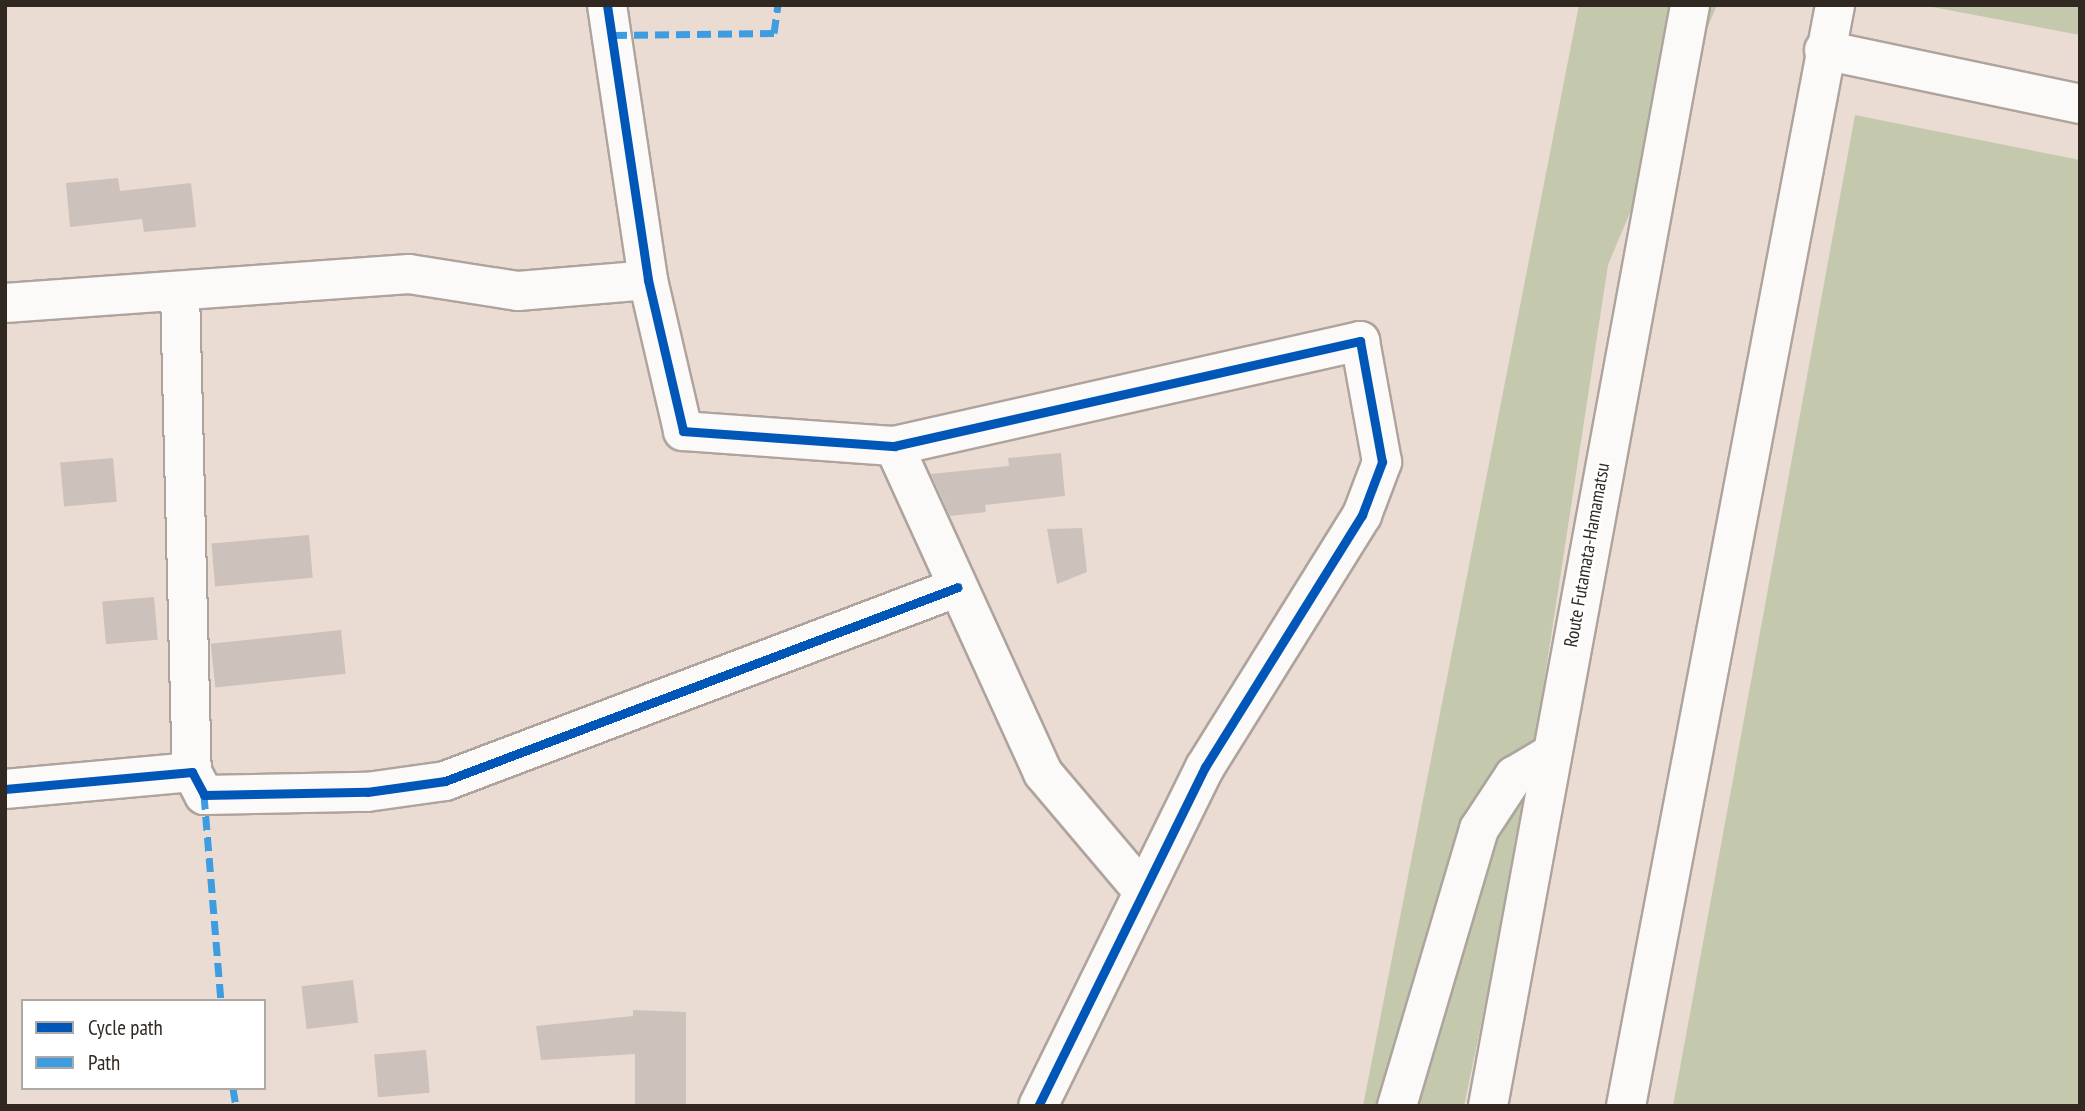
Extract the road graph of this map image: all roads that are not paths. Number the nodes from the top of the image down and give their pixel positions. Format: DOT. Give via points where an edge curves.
graph roads {
  1 [pos="607,5"];
  2 [pos="1690,5"];
  3 [pos="1835,5"];
  4 [pos="1824,50"];
  5 [pos="2080,104"];
  6 [pos="648,280"];
  7 [pos="180,291"];
  8 [pos="5,303"];
  9 [pos="894,446"];
  10 [pos="958,587"];
  11 [pos="1551,754"];
  12 [pos="192,772"];
  13 [pos="5,789"];
  14 [pos="1141,889"];
  15 [pos="1038,1106"];
  16 [pos="1398,1106"];
  17 [pos="1488,1106"];
  18 [pos="1626,1106"];
  1 -- 6 [label="street"];
  2 -- 11 [label="street, Route Futamata-Hamamatsu"];
  3 -- 4 [label="street"];
  4 -- 5 [label="street"];
  4 -- 18 [label="street"];
  6 -- 7 [label="street" via="518,291 409,274"];
  6 -- 9 [label="street" via="683,430"];
  7 -- 8 [label="street"];
  7 -- 12 [label="street"];
  9 -- 10 [label="street"];
  9 -- 14 [label="street" via="1360,341 1382,462 1362,515 1205,767"];
  10 -- 12 [label="street" via="445,781 367,792 204,795"];
  10 -- 14 [label="street" via="1043,773"];
  11 -- 16 [label="street" via="1514,776 1479,829"];
  11 -- 17 [label="street, Route Futamata-Hamamatsu"];
  12 -- 13 [label="street"];
  14 -- 15 [label="street"];
}
